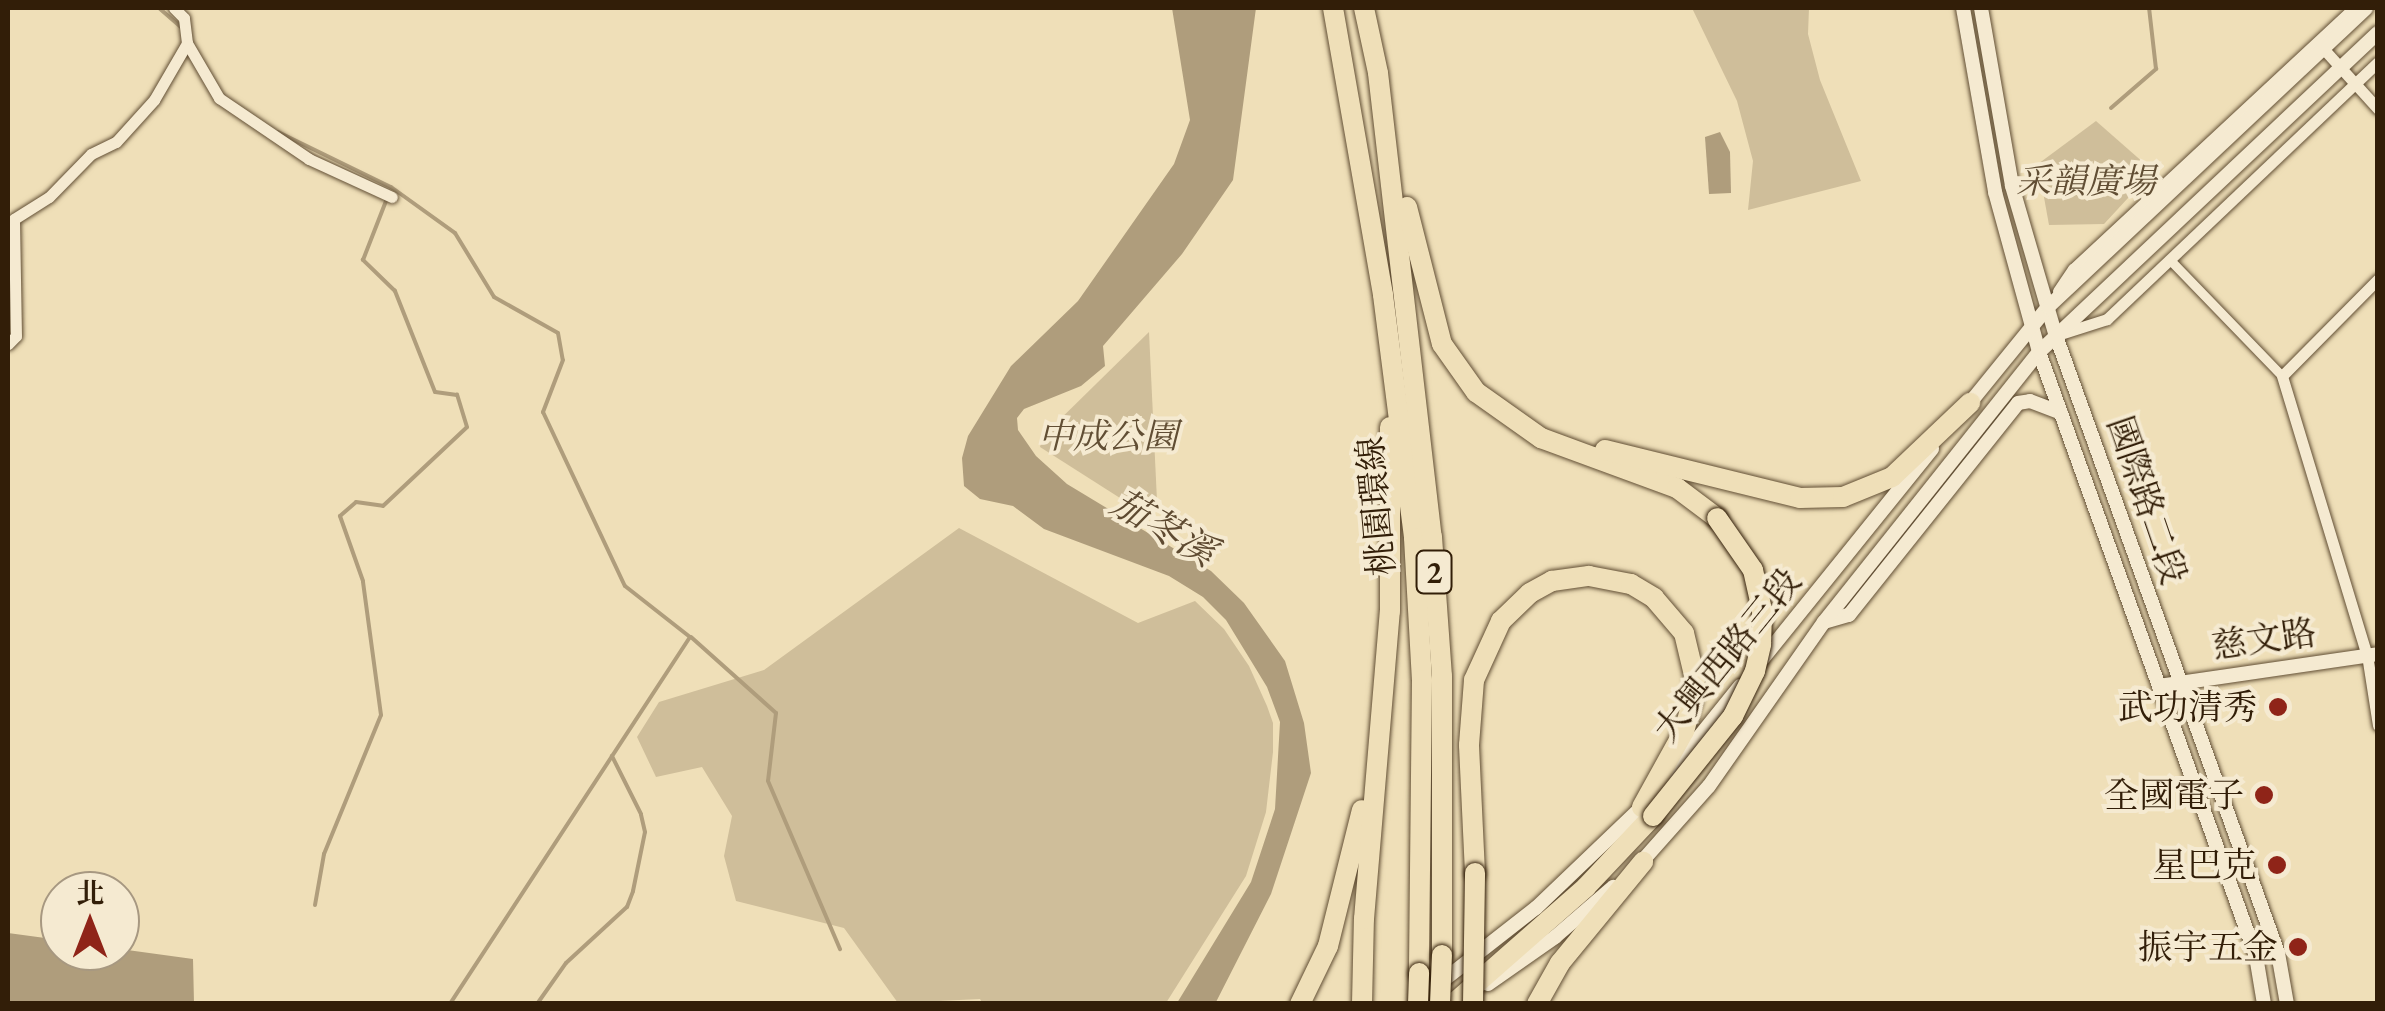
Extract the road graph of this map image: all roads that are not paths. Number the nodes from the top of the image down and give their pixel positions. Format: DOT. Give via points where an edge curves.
graph roads {
  1 [pos="174,8"];
  2 [pos="1332,8"];
  3 [pos="1364,8"];
  4 [pos="1963,8"];
  5 [pos="1982,8"];
  6 [pos="2354,8"];
  7 [pos="2366,8"];
  8 [pos="2378,33"];
  9 [pos="186,35"];
  10 [pos="2320,45"];
  11 [pos="2378,62"];
  12 [pos="2340,68"];
  13 [pos="2354,85"];
  14 [pos="2378,109"];
  15 [pos="1398,190"];
  16 [pos="388,194"];
  17 [pos="2172,262"];
  18 [pos="2378,279"];
  19 [pos="1383,295"];
  20 [pos="2048,307"];
  21 [pos="2032,326"];
  22 [pos="2056,336"];
  23 [pos="8,344"];
  24 [pos="2039,352"];
  25 [pos="2282,376"];
  26 [pos="1970,403"];
  27 [pos="1500,412"];
  28 [pos="2060,413"];
  29 [pos="1824,622"];
  30 [pos="2372,654"];
  31 [pos="1385,676"];
  32 [pos="2179,681"];
  33 [pos="2159,686"];
  34 [pos="2378,725"];
  35 [pos="1648,811"];
  36 [pos="1643,862"];
  37 [pos="1300,1004"];
  38 [pos="1362,1004"];
  39 [pos="1416,1004"];
  40 [pos="1440,1004"];
  41 [pos="1453,1004"];
  42 [pos="1460,1004"];
  43 [pos="1472,1004"];
  44 [pos="1537,1004"];
  45 [pos="2264,1004"];
  46 [pos="2287,1004"];
  1 -- 9 [label="street"];
  2 -- 19 [label="highway, 桃園環線 / 2"];
  3 -- 15 [label="highway"];
  4 -- 21 [label="street, 國際路二段" via="1994,192"];
  5 -- 20 [label="street, 國際路二段" via="2012,186"];
  6 -- 10 [label="street, 大興西路三段"];
  7 -- 10 [label="street, 大興西路三段"];
  8 -- 12 [label="street, 大興西路三段"];
  9 -- 16 [label="street" via="223,101 309,159"];
  9 -- 23 [label="street" via="154,100 116,142 91,154 49,197 14,219 16,336"];
  10 -- 12 [label="street"];
  10 -- 20 [label="street, 大興西路三段"];
  11 -- 13 [label="street, 大興西路三段"];
  12 -- 13 [label="street"];
  12 -- 22 [label="street, 大興西路三段"];
  13 -- 14 [label="street"];
  13 -- 17 [label="street, 大興西路三段"];
  15 -- 27 [label="highway" via="1442,344 1456,369"];
  15 -- 40 [label="highway, 桃園環線 / 2, bridge" via="1440,642"];
  17 -- 22 [label="street, 大興西路三段" via="2107,319"];
  17 -- 25 [label="street"];
  18 -- 25 [label="street"];
  19 -- 31 [label="highway" via="1393,493"];
  19 -- 39 [label="highway, 桃園環線 / 2, bridge" via="1410,503 1421,662"];
  20 -- 21 [label="street, 大興西路三段"];
  20 -- 22 [label="street, 國際路二段"];
  21 -- 24 [label="street, 國際路二段"];
  21 -- 26 [label="street, 大興西路三段"];
  22 -- 24 [label="street, 大興西路三段"];
  22 -- 32 [label="street, 國際路二段"];
  24 -- 28 [label="street, 國際路二段"];
  24 -- 29 [label="street, 大興西路三段"];
  25 -- 30 [label="street"];
  26 -- 27 [label="highway" via="1892,477 1825,499 1582,444"];
  26 -- 35 [label="street, 大興西路三段"];
  27 -- 35 [label="highway, bridge" via="1541,438 1676,488 1717,518 1753,570 1762,610 1755,671 1733,716"];
  28 -- 29 [label="street" via="2018,403 1849,615"];
  28 -- 33 [label="street, 國際路二段"];
  29 -- 36 [label="street, 大興西路三段" via="1709,786"];
  30 -- 32 [label="street, 慈文路"];
  30 -- 34 [label="street"];
  31 -- 37 [label="highway" via="1337,918"];
  31 -- 38 [label="highway"];
  32 -- 33 [label="street, 慈文路"];
  32 -- 46 [label="street, 國際路二段" via="2278,953"];
  33 -- 45 [label="street, 國際路二段" via="2256,956"];
  35 -- 39 [label="street, 大興西路三段"];
  35 -- 41 [label="highway" via="1586,887"];
  35 -- 43 [label="highway, bridge" via="1692,702 1684,633 1654,598 1631,584 1590,576 1530,592 1501,621 1474,680 1468,744 1475,873"];
  36 -- 42 [label="street, 大興西路三段" via="1555,937"];
  36 -- 44 [label="highway" via="1560,962"];
}
